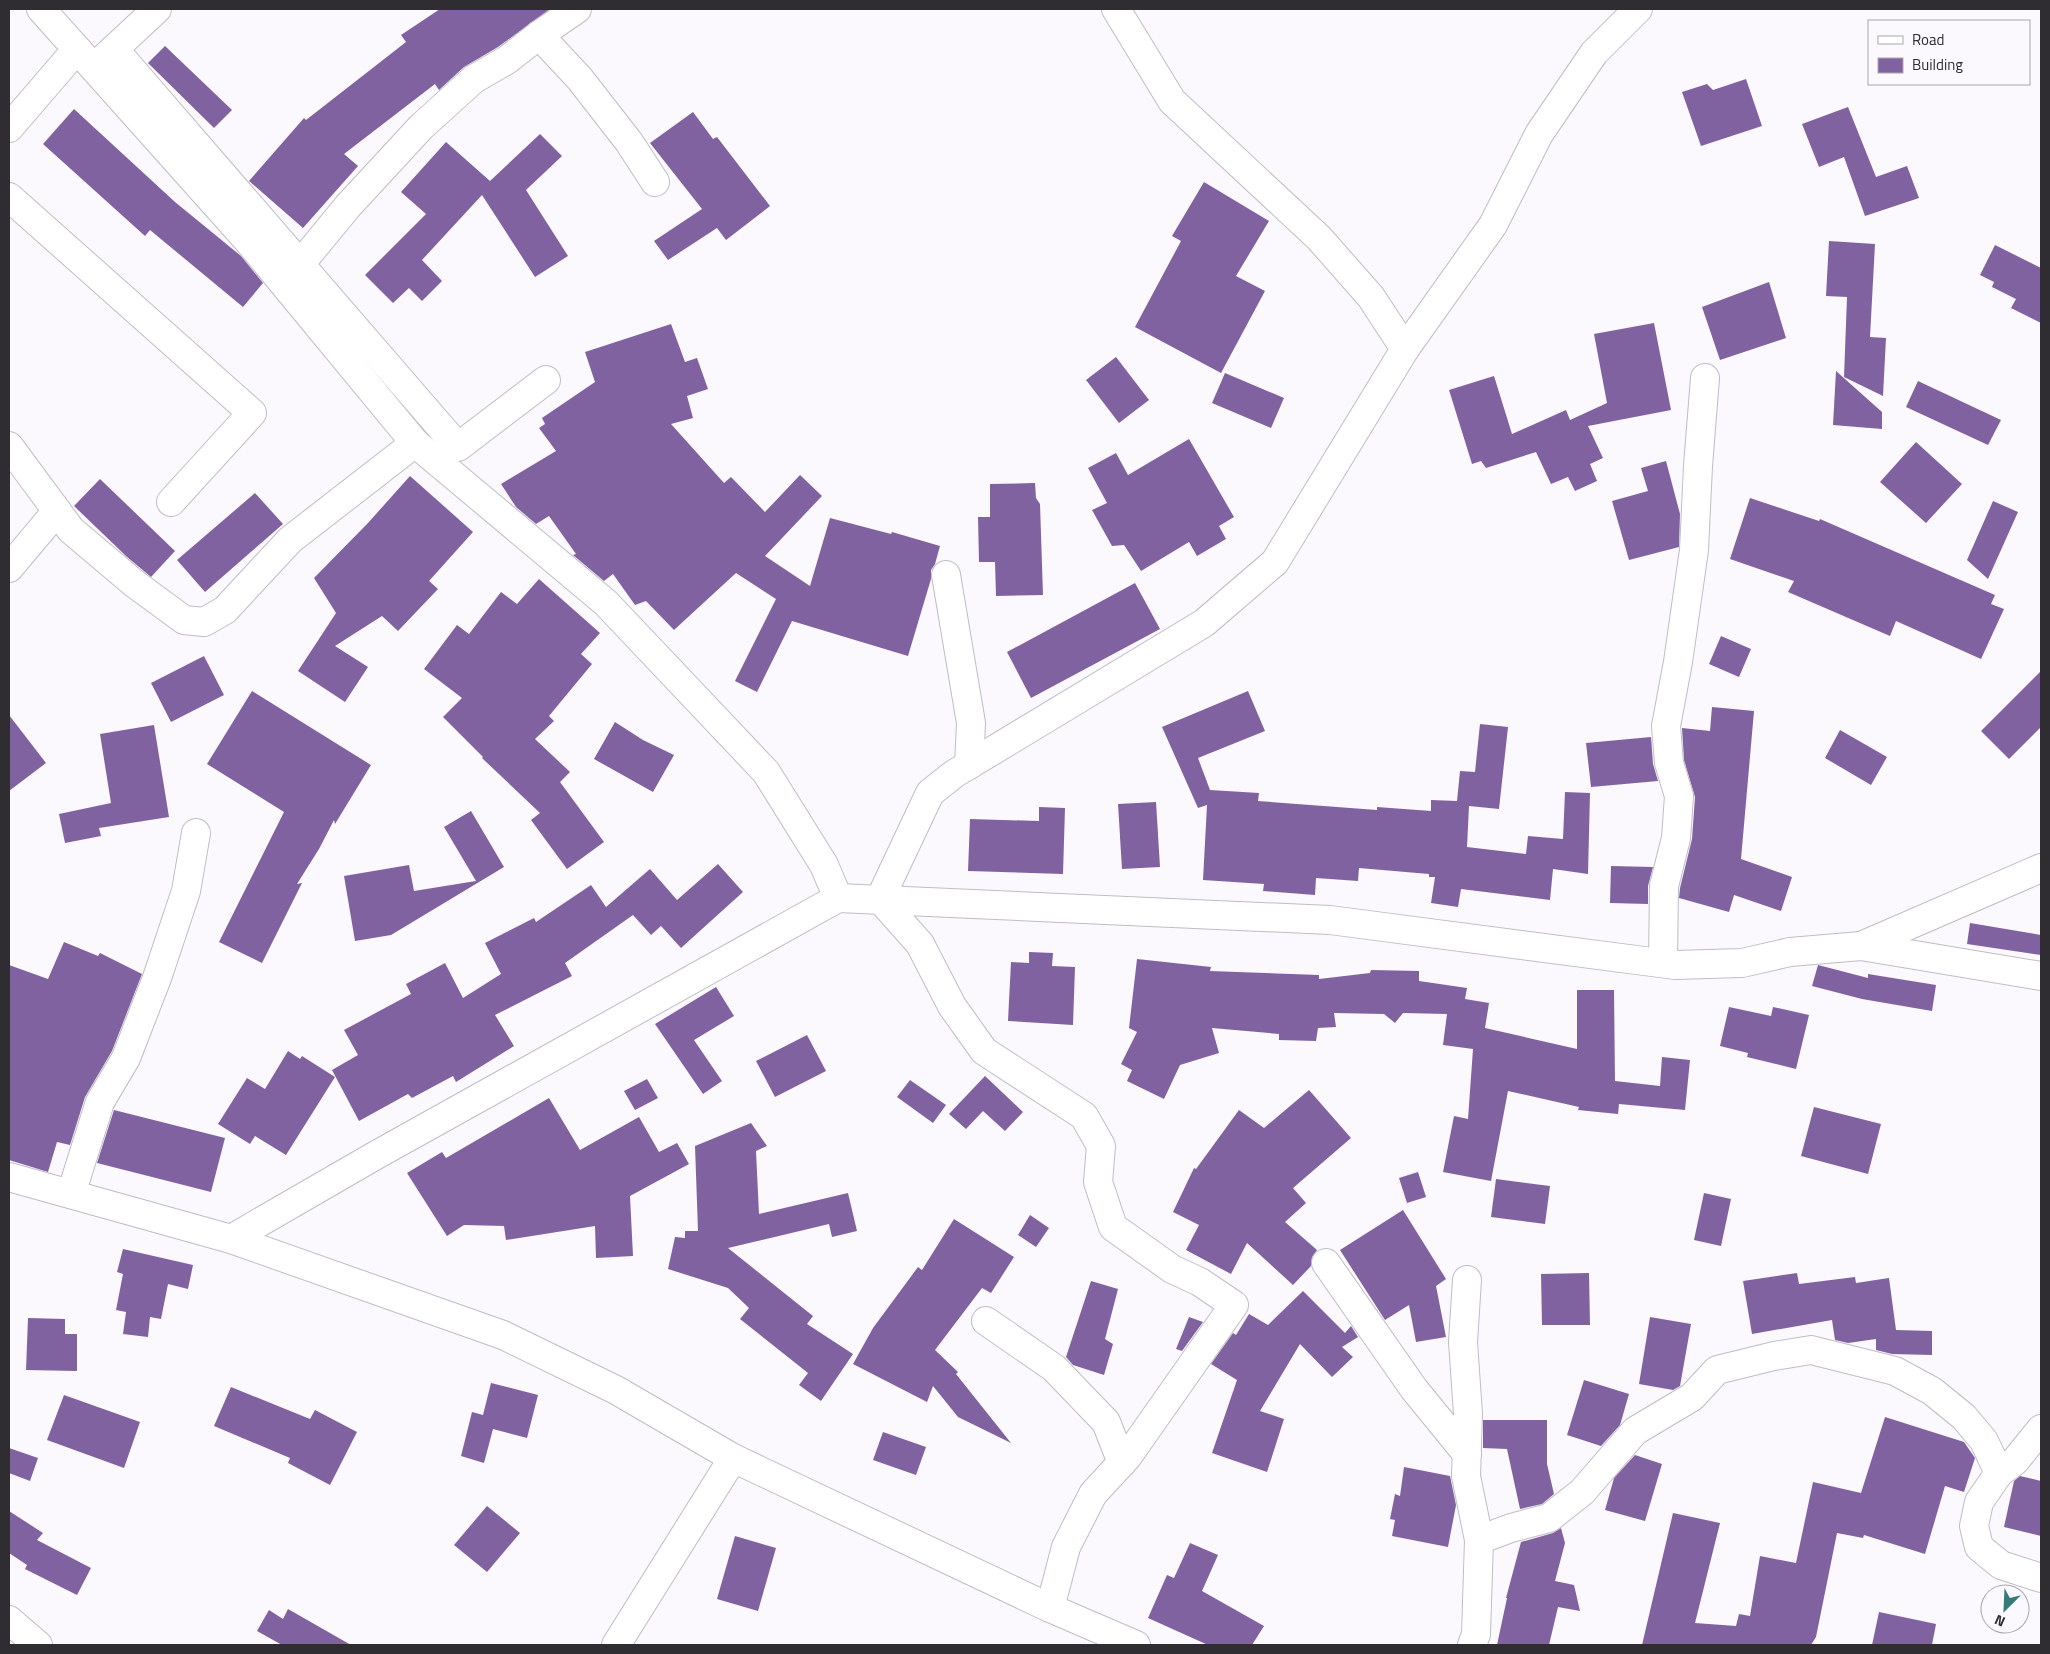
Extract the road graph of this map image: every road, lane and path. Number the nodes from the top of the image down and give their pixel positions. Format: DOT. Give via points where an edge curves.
graph roads {
  1 [pos="41,9"];
  2 [pos="157,9"];
  3 [pos="578,9"];
  4 [pos="1116,9"];
  5 [pos="1638,9"];
  6 [pos="538,36"];
  7 [pos="114,50"];
  8 [pos="85,58"];
  9 [pos="9,128"];
  10 [pos="655,182"];
  11 [pos="9,197"];
  12 [pos="292,275"];
  13 [pos="1405,349"];
  14 [pos="1705,378"];
  15 [pos="546,380"];
  16 [pos="415,443"];
  17 [pos="9,446"];
  18 [pos="171,502"];
  19 [pos="57,511"];
  20 [pos="9,568"];
  21 [pos="946,575"];
  22 [pos="969,765"];
  23 [pos="196,833"];
  24 [pos="2041,868"];
  25 [pos="838,898"];
  26 [pos="880,899"];
  27 [pos="1861,946"];
  28 [pos="1663,963"];
  29 [pos="2041,976"];
  30 [pos="9,1177"];
  31 [pos="71,1194"];
  32 [pos="231,1239"];
  33 [pos="1326,1263"];
  34 [pos="1467,1280"];
  35 [pos="986,1321"];
  36 [pos="2041,1429"];
  37 [pos="1467,1454"];
  38 [pos="733,1458"];
  39 [pos="1122,1463"];
  40 [pos="1999,1474"];
  41 [pos="1479,1540"];
  42 [pos="2041,1578"];
  43 [pos="1050,1608"];
  44 [pos="9,1620"];
  45 [pos="38,1645"];
  46 [pos="616,1645"];
  47 [pos="1136,1645"];
  48 [pos="1472,1645"];
  1 -- 8 [label="street"];
  2 -- 7 [label="street"];
  3 -- 6 [label="street"];
  4 -- 13 [label="street" via="1172,101 1320,238 1371,297"];
  5 -- 13 [label="street" via="1594,53 1538,134 1493,225"];
  6 -- 10 [label="street" via="580,79 629,142"];
  6 -- 12 [label="street" via="507,60 474,79 421,127 348,206"];
  7 -- 8 [label="street"];
  7 -- 12 [label="street"];
  8 -- 9 [label="street"];
  8 -- 12 [label="street" via="250,242"];
  11 -- 18 [label="street" via="252,413"];
  12 -- 15 [label="street" via="458,447"];
  12 -- 16 [label="street"];
  13 -- 22 [label="street" via="1275,562 1204,623"];
  14 -- 28 [label="street" via="1694,550 1666,726 1668,763 1679,796 1676,838 1664,886"];
  16 -- 19 [label="street" via="290,540 225,610 204,622 184,620 135,584 71,530"];
  16 -- 25 [label="street" via="606,603 766,772 824,865"];
  17 -- 19 [label="street"];
  19 -- 20 [label="street"];
  21 -- 22 [label="street" via="971,723"];
  22 -- 26 [label="street" via="930,793"];
  23 -- 31 [label="street" via="186,891 160,969 126,1058 100,1102"];
  24 -- 27 [label="street"];
  25 -- 26 [label="street"];
  25 -- 32 [label="street" via="386,1149"];
  26 -- 28 [label="street" via="1330,920"];
  26 -- 39 [label="street" via="920,944 952,1006 984,1051 1084,1116 1101,1146 1098,1182 1113,1227 1172,1269 1200,1282 1234,1305"];
  27 -- 28 [label="street" via="1790,952 1742,963"];
  27 -- 29 [label="street"];
  30 -- 31 [label="street"];
  31 -- 32 [label="street"];
  32 -- 38 [label="street" via="503,1335 616,1390"];
  33 -- 37 [label="street" via="1414,1389"];
  34 -- 37 [label="street" via="1463,1342"];
  35 -- 39 [label="street" via="1054,1368 1106,1422"];
  36 -- 40 [label="street" via="2015,1461"];
  37 -- 41 [label="street" via="1466,1476"];
  38 -- 43 [label="street"];
  38 -- 46 [label="street"];
  39 -- 43 [label="street" via="1093,1494 1066,1547"];
  40 -- 41 [label="street" via="1984,1441 1964,1417 1932,1392 1895,1371 1811,1350 1717,1370 1692,1397 1635,1431 1582,1492 1549,1518"];
  40 -- 42 [label="street" via="1980,1502 1974,1526 1979,1546 2000,1565"];
  41 -- 48 [label="street" via="1476,1634"];
  43 -- 47 [label="street"];
  44 -- 45 [label="street"];
}
